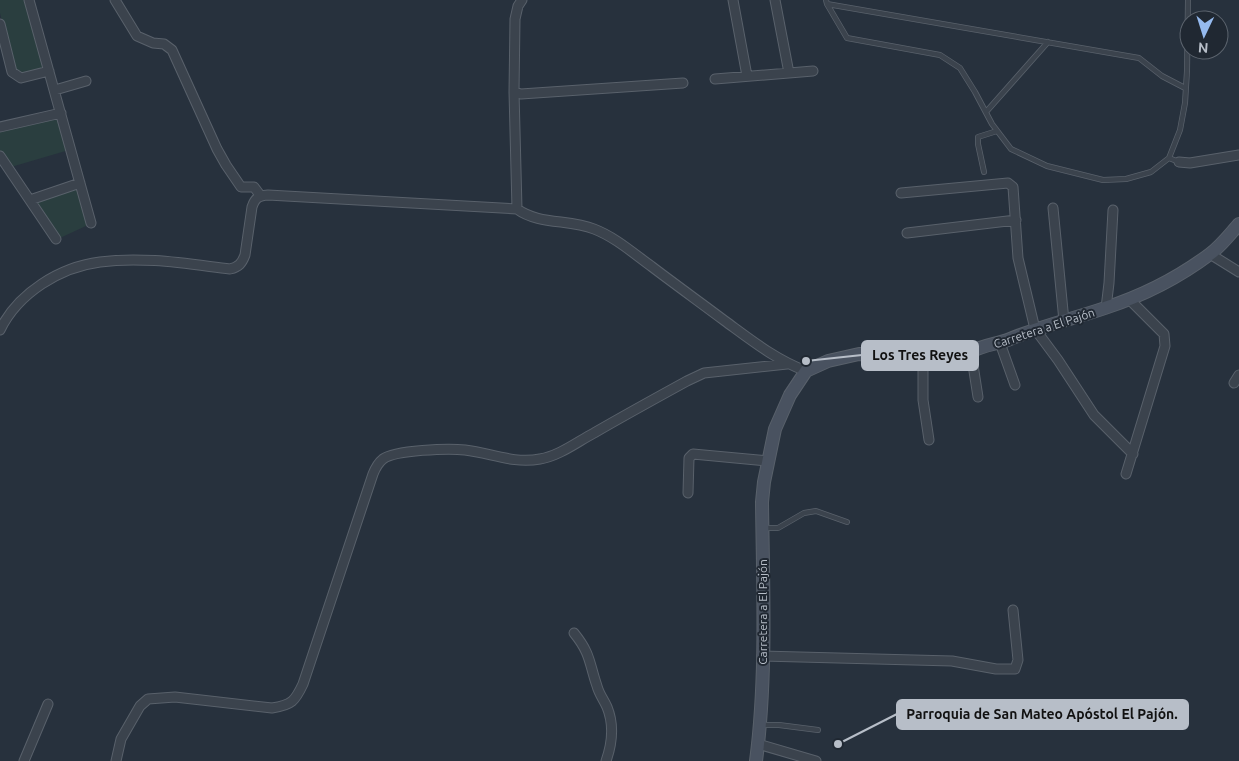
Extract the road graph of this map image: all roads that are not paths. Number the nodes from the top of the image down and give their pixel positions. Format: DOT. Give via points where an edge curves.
graph roads {
  1 [pos="28,0"];
  2 [pos="115,0"];
  3 [pos="522,0"];
  4 [pos="733,0"];
  5 [pos="775,0"];
  6 [pos="1188,0"];
  7 [pos="827,2"];
  8 [pos="0,24"];
  9 [pos="1048,42"];
  10 [pos="49,71"];
  11 [pos="813,71"];
  12 [pos="790,73"];
  13 [pos="748,76"];
  14 [pos="715,79"];
  15 [pos="86,81"];
  16 [pos="683,84"];
  17 [pos="1185,88"];
  18 [pos="54,90"];
  19 [pos="514,92"];
  20 [pos="986,112"];
  21 [pos="61,113"];
  22 [pos="0,127"];
  23 [pos="997,131"];
  24 [pos="1239,155"];
  25 [pos="0,156"];
  26 [pos="1169,158"];
  27 [pos="1178,162"];
  28 [pos="984,172"];
  29 [pos="80,183"];
  30 [pos="900,192"];
  31 [pos="260,196"];
  32 [pos="30,200"];
  33 [pos="1053,208"];
  34 [pos="517,210"];
  35 [pos="1113,210"];
  36 [pos="1016,220"];
  37 [pos="91,223"];
  38 [pos="1239,224"];
  39 [pos="907,233"];
  40 [pos="56,239"];
  41 [pos="1210,254"];
  42 [pos="1239,272"];
  43 [pos="1129,299"];
  44 [pos="1106,308"];
  45 [pos="1064,321"];
  46 [pos="1035,328"];
  47 [pos="0,330"];
  48 [pos="1000,343"];
  49 [pos="971,352"];
  50 [pos="923,356"];
  51 [pos="787,364"];
  52 [pos="806,372"];
  53 [pos="1239,375"];
  54 [pos="1234,383"];
  55 [pos="1015,385"];
  56 [pos="978,397"];
  57 [pos="928,440"];
  58 [pos="1133,454"];
  59 [pos="768,461"];
  60 [pos="1126,474"];
  61 [pos="688,493"];
  62 [pos="847,522"];
  63 [pos="762,528"];
  64 [pos="1013,610"];
  65 [pos="574,634"];
  66 [pos="762,656"];
  67 [pos="48,704"];
  68 [pos="759,726"];
  69 [pos="818,730"];
  70 [pos="758,744"];
  71 [pos="24,761"];
  72 [pos="116,761"];
  73 [pos="606,761"];
  74 [pos="756,761"];
  75 [pos="816,761"];
  1 -- 10 [label="street"];
  2 -- 31 [label="street" via="137,36 164,44 172,50 226,165 241,187 254,187"];
  3 -- 19 [label="street" via="515,19"];
  4 -- 13 [label="street"];
  5 -- 12 [label="street"];
  6 -- 17 [label="lane"];
  7 -- 9 [label="lane"];
  7 -- 20 [label="lane" via="847,38 940,56 960,68"];
  8 -- 10 [label="street" via="12,72 21,78"];
  9 -- 17 [label="lane" via="1139,58 1162,76"];
  9 -- 20 [label="lane"];
  10 -- 18 [label="street"];
  11 -- 12 [label="street"];
  12 -- 13 [label="street"];
  13 -- 14 [label="street"];
  15 -- 18 [label="street"];
  16 -- 19 [label="street"];
  17 -- 26 [label="lane" via="1180,130"];
  18 -- 21 [label="street"];
  19 -- 34 [label="street"];
  20 -- 23 [label="lane"];
  21 -- 22 [label="street"];
  21 -- 29 [label="street"];
  23 -- 26 [label="lane" via="1011,149 1047,166 1103,180 1126,179 1151,172"];
  23 -- 28 [label="lane" via="978,138"];
  24 -- 27 [label="street"];
  25 -- 32 [label="street"];
  26 -- 27 [label="lane"];
  29 -- 32 [label="street"];
  29 -- 37 [label="street"];
  30 -- 36 [label="street" via="1008,183 1013,187"];
  31 -- 34 [label="street"];
  31 -- 47 [label="street" via="252,207 243,261 235,268 142,260 99,262 52,277 34,289 16,305"];
  32 -- 40 [label="street"];
  33 -- 45 [label="street"];
  34 -- 51 [label="street" via="532,218 594,229 620,243"];
  35 -- 44 [label="street"];
  36 -- 39 [label="street"];
  36 -- 46 [label="street" via="1018,258"];
  38 -- 41 [label="street, Carretera a El Pajón"];
  41 -- 42 [label="street"];
  41 -- 43 [label="street, Carretera a El Pajón" via="1162,285"];
  43 -- 44 [label="street, Carretera a El Pajón"];
  43 -- 58 [label="street" via="1166,339"];
  44 -- 45 [label="street, Carretera a El Pajón"];
  45 -- 46 [label="street, Carretera a El Pajón"];
  46 -- 48 [label="street, Carretera a El Pajón"];
  46 -- 58 [label="street" via="1094,415"];
  48 -- 49 [label="street, Carretera a El Pajón"];
  48 -- 55 [label="street"];
  49 -- 50 [label="street, Carretera a El Pajón"];
  49 -- 56 [label="street"];
  50 -- 52 [label="street, Carretera a El Pajón" via="859,354 828,361"];
  50 -- 57 [label="street" via="923,400"];
  51 -- 52 [label="street"];
  51 -- 72 [label="street" via="704,373 541,459 500,459 466,450 442,448 383,458 373,474 296,698 287,706 272,708 175,697 148,699 140,706 121,739"];
  52 -- 59 [label="street, Carretera a El Pajón" via="782,411"];
  53 -- 54 [label="street"];
  58 -- 60 [label="street"];
  59 -- 61 [label="street" via="693,454 689,458"];
  59 -- 63 [label="street, Carretera a El Pajón"];
  62 -- 63 [label="lane" via="816,511 804,513 778,528"];
  63 -- 66 [label="street, Carretera a El Pajón"];
  64 -- 66 [label="street" via="1016,670 952,661"];
  65 -- 73 [label="street" via="590,657 592,674 607,708 611,738"];
  66 -- 68 [label="street, Carretera a El Pajón"];
  67 -- 71 [label="street"];
  68 -- 69 [label="lane"];
  68 -- 70 [label="street, Carretera a El Pajón"];
  70 -- 74 [label="street, Carretera a El Pajón"];
  70 -- 75 [label="street"];
}
